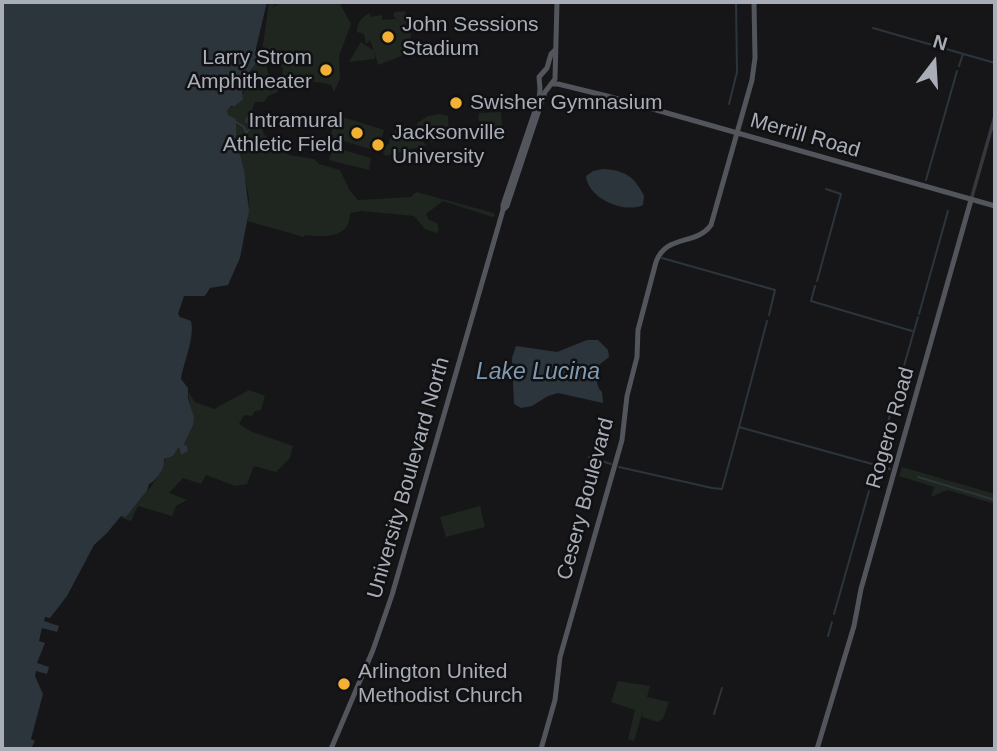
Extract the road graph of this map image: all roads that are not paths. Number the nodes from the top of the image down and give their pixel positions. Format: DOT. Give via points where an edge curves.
graph roads {
  1 [pos="557,2"];
  2 [pos="754,2"];
  3 [pos="554,51"];
  4 [pos="550,79"];
  5 [pos="539,99"];
  6 [pos="995,116"];
  7 [pos="737,133"];
  8 [pos="517,170"];
  9 [pos="971,200"];
  10 [pos="995,206"];
  11 [pos="332,747"];
  12 [pos="341,749"];
  13 [pos="541,749"];
  14 [pos="817,749"];
  1 -- 3 [label="main road, University Boulevard North"];
  2 -- 7 [label="main road, Cesery Boulevard" via="753,72"];
  3 -- 4 [label="main road, University Boulevard North"];
  3 -- 4 [label="main road, University Boulevard North"];
  4 -- 5 [label="main road"];
  4 -- 5 [label="main road, University Boulevard North" via="538,78"];
  4 -- 7 [label="main road, Merrill Road"];
  4 -- 8 [label="main road, University Boulevard North"];
  5 -- 8 [label="main road, University Boulevard North"];
  6 -- 9 [label="street, Rogero Road"];
  7 -- 9 [label="main road, Merrill Road"];
  7 -- 13 [label="main road, Cesery Boulevard" via="711,225 701,235 667,246 656,262 638,330 622,440 560,657 555,701"];
  8 -- 11 [label="main road, University Boulevard North" via="392,595"];
  9 -- 10 [label="main road, Merrill Road"];
  9 -- 14 [label="main road, Rogero Road"];
  11 -- 12 [label="main road"];
}
